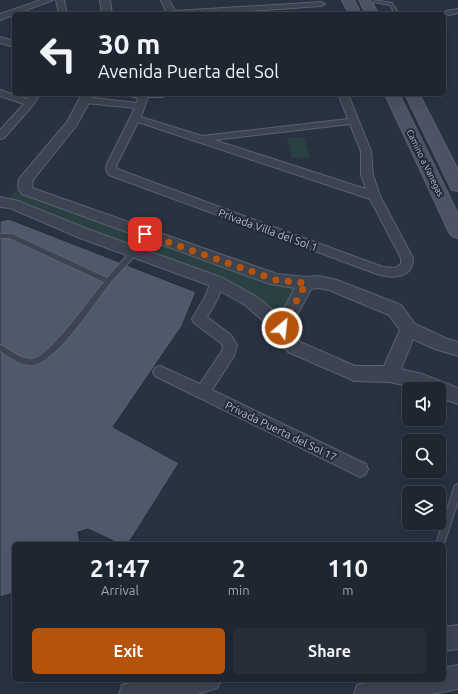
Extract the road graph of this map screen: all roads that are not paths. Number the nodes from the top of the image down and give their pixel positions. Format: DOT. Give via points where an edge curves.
graph roads {
  1 [pos="49,0"];
  2 [pos="60,0"];
  3 [pos="105,0"];
  4 [pos="165,0"];
  5 [pos="348,0"];
  6 [pos="365,0"];
  7 [pos="298,3"];
  8 [pos="321,4"];
  9 [pos="458,11"];
  10 [pos="16,12"];
  11 [pos="62,12"];
  12 [pos="107,12"];
  13 [pos="171,12"];
  14 [pos="195,12"];
  15 [pos="354,12"];
  16 [pos="371,12"];
  17 [pos="396,12"];
  18 [pos="449,13"];
  19 [pos="12,14"];
  20 [pos="0,18"];
  21 [pos="0,40"];
  22 [pos="12,43"];
  23 [pos="0,93"];
  24 [pos="34,96"];
  25 [pos="128,96"];
  26 [pos="155,96"];
  27 [pos="344,96"];
  28 [pos="393,96"];
  29 [pos="413,96"];
  30 [pos="90,99"];
  31 [pos="143,99"];
  32 [pos="30,103"];
  33 [pos="135,118"];
  34 [pos="354,121"];
  35 [pos="0,136"];
  36 [pos="201,138"];
  37 [pos="458,186"];
  38 [pos="374,196"];
  39 [pos="2,202"];
  40 [pos="101,218"];
  41 [pos="458,230"];
  42 [pos="85,234"];
  43 [pos="0,236"];
  44 [pos="135,251"];
  45 [pos="108,281"];
  46 [pos="217,282"];
  47 [pos="306,283"];
  48 [pos="282,328"];
  49 [pos="409,329"];
  50 [pos="0,348"];
  51 [pos="458,349"];
  52 [pos="160,372"];
  53 [pos="390,374"];
  54 [pos="203,392"];
  55 [pos="458,396"];
  56 [pos="360,469"];
  57 [pos="458,488"];
  58 [pos="441,542"];
  59 [pos="458,636"];
  60 [pos="446,639"];
  61 [pos="458,677"];
  62 [pos="446,679"];
  63 [pos="199,682"];
  64 [pos="437,682"];
  65 [pos="411,690"];
  66 [pos="132,694"];
  67 [pos="366,694"];
  1 -- 10 [label="street"];
  2 -- 11 [label="street"];
  3 -- 12 [label="street"];
  4 -- 13 [label="street"];
  5 -- 15 [label="main road"];
  6 -- 16 [label="main road"];
  6 -- 17 [label="lane" via="391,4"];
  7 -- 8 [label="street"];
  7 -- 14 [label="street"];
  9 -- 18 [label="street"];
  19 -- 20 [label="street"];
  21 -- 22 [label="street"];
  23 -- 32 [label="street"];
  24 -- 32 [label="street"];
  25 -- 31 [label="street"];
  26 -- 31 [label="street"];
  27 -- 34 [label="street, Privada Villa del Sol 1"];
  28 -- 41 [label="main road, Camino a Vanegas"];
  29 -- 37 [label="main road, Camino a Vanegas"];
  30 -- 31 [label="street"];
  30 -- 40 [label="street" via="24,184 27,191"];
  31 -- 33 [label="street, Privada Villa del Sol 1"];
  32 -- 35 [label="street"];
  33 -- 36 [label="street"];
  33 -- 38 [label="street, Privada Villa del Sol 1" via="111,166 113,172 381,271 391,274 401,272 407,266 407,258"];
  34 -- 36 [label="street"];
  34 -- 38 [label="street, Privada Villa del Sol 1" via="366,151 367,175"];
  36 -- 38 [label="street"];
  39 -- 42 [label="street"];
  40 -- 42 [label="street"];
  40 -- 47 [label="street" via="276,280"];
  42 -- 44 [label="street"];
  43 -- 45 [label="lane" via="10,236"];
  44 -- 45 [label="lane"];
  44 -- 46 [label="street"];
  45 -- 50 [label="lane" via="64,337 42,358 35,362 25,362"];
  46 -- 48 [label="street" via="251,301"];
  46 -- 54 [label="street" via="199,319 226,339 230,345 229,352"];
  47 -- 48 [label="street"];
  47 -- 49 [label="street" via="331,284 395,310"];
  48 -- 53 [label="street" via="294,347 354,373"];
  49 -- 51 [label="street"];
  49 -- 53 [label="street"];
  52 -- 54 [label="street, Privada Puerta del Sol 17"];
  53 -- 55 [label="street" via="422,382"];
  54 -- 56 [label="street, Privada Puerta del Sol 17"];
  57 -- 58 [label="lane"];
  59 -- 60 [label="street"];
  61 -- 62 [label="street"];
  63 -- 66 [label="street"];
  64 -- 65 [label="street"];
  65 -- 67 [label="street"];
}
